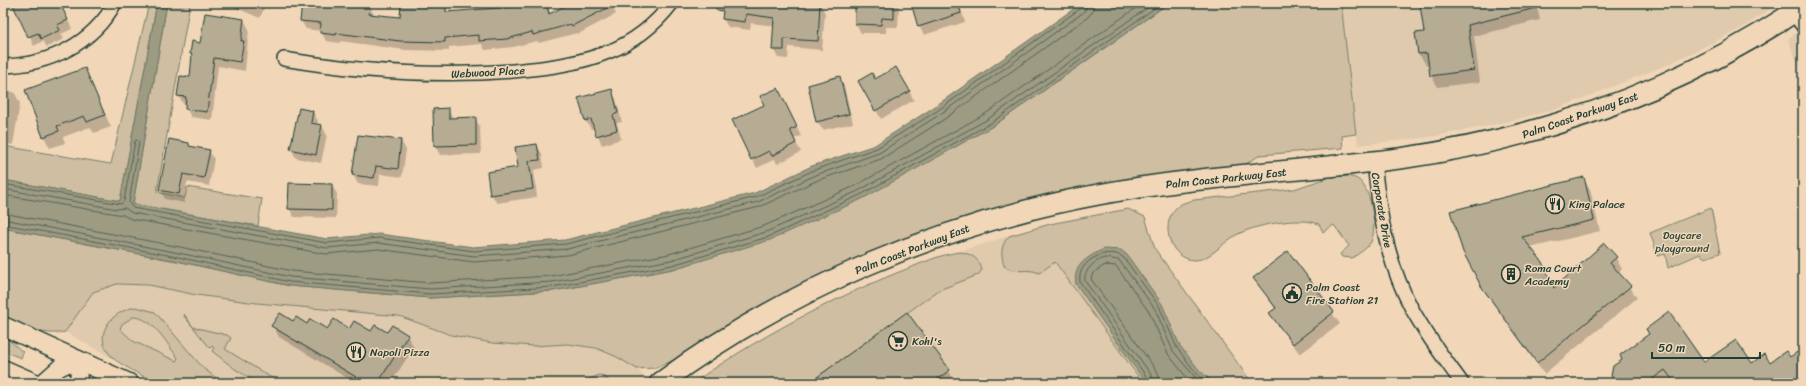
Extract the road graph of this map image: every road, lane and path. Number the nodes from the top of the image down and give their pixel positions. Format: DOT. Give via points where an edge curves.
graph roads {
  1 [pos="115,3"];
  2 [pos="672,3"];
  3 [pos="1797,10"];
  4 [pos="1803,32"];
  5 [pos="284,59"];
  6 [pos="3,66"];
  7 [pos="1374,162"];
  8 [pos="3,326"];
  9 [pos="78,359"];
  10 [pos="3,369"];
  11 [pos="35,383"];
  12 [pos="42,383"];
  13 [pos="79,383"];
  14 [pos="129,383"];
  15 [pos="660,383"];
  16 [pos="1462,383"];
  1 -- 6 [label="street" via="97,27 74,46 42,61"];
  2 -- 5 [label="street, Webwood Place" via="642,33 620,47 580,61 531,69 450,74 395,73"];
  3 -- 4 [label="lane"];
  3 -- 7 [label="main road, Palm Coast Parkway East" via="1705,65 1591,114 1488,143 1441,153"];
  7 -- 15 [label="main road, Palm Coast Parkway East" via="1124,190 1050,205 980,224 904,250 808,293 740,330"];
  7 -- 16 [label="street, Corporate Drive" via="1384,234 1400,284 1420,322"];
  8 -- 9 [label="main road"];
  9 -- 12 [label="street" via="59,368"];
  9 -- 13 [label="street"];
  9 -- 14 [label="main road"];
  10 -- 11 [label="main road"];
}
